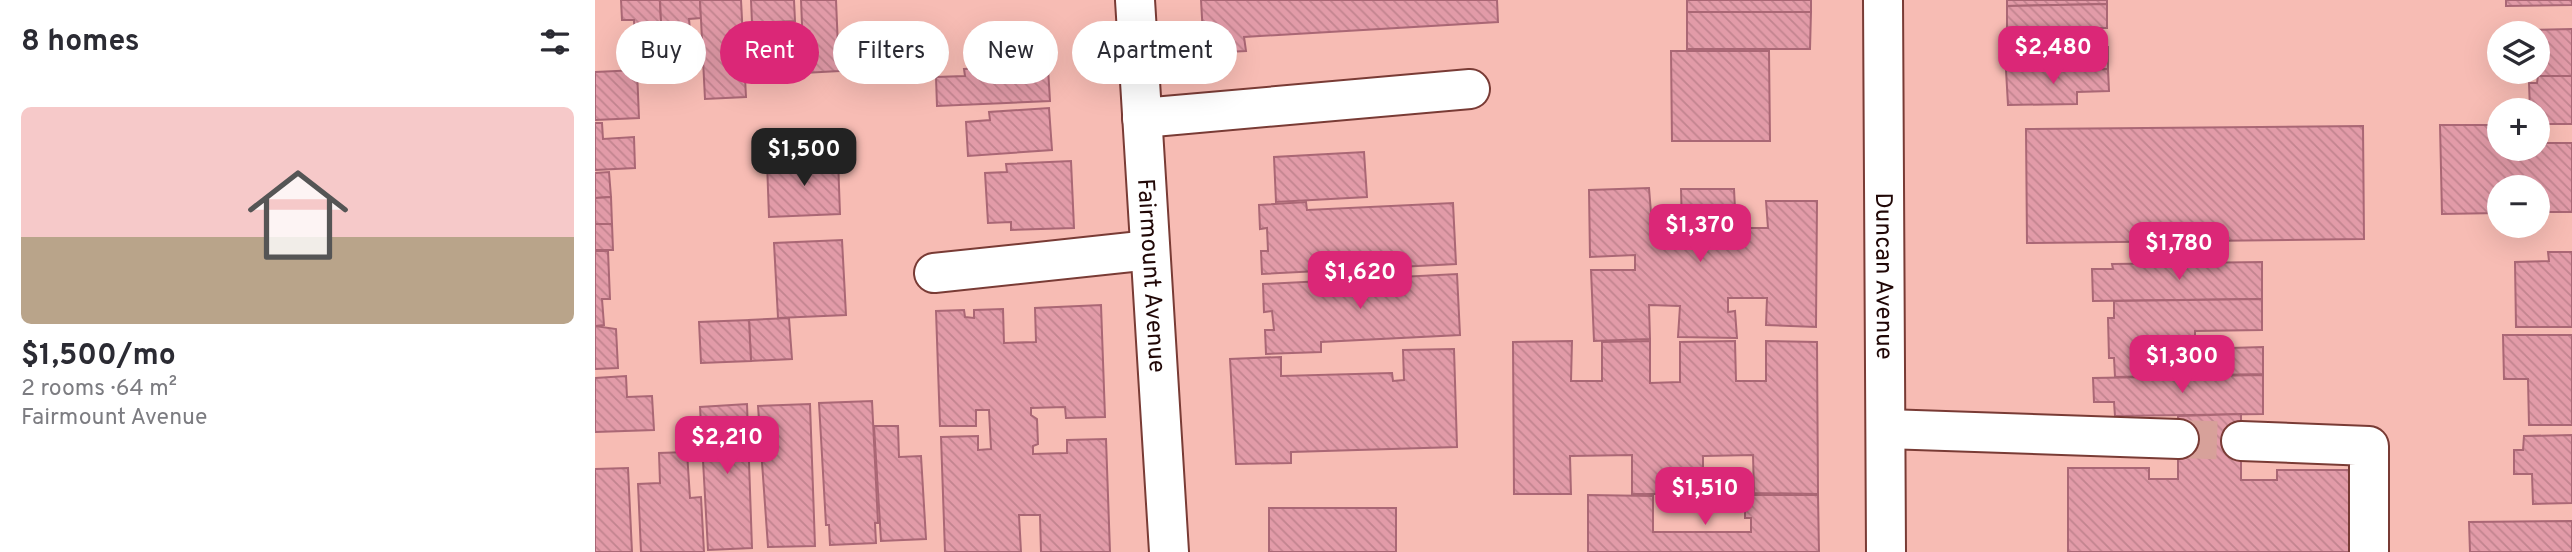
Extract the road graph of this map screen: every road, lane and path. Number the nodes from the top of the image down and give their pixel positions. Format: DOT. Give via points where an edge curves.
graph roads {
  1 [pos="1135,0"];
  2 [pos="1884,0"];
  3 [pos="1470,89"];
  4 [pos="1142,118"];
  5 [pos="1150,250"];
  6 [pos="934,273"];
  7 [pos="1886,429"];
  8 [pos="2179,439"];
  9 [pos="2241,441"];
  10 [pos="1169,552"];
  11 [pos="1886,552"];
  12 [pos="2369,552"];
  1 -- 4 [label="street, Fairmount Avenue"];
  2 -- 7 [label="street, Duncan Avenue"];
  3 -- 4 [label="street"];
  4 -- 5 [label="street, Fairmount Avenue"];
  5 -- 6 [label="street"];
  5 -- 10 [label="street, Fairmount Avenue"];
  7 -- 8 [label="street"];
  7 -- 11 [label="street, Duncan Avenue"];
  9 -- 12 [label="street" via="2369,446"];
}
